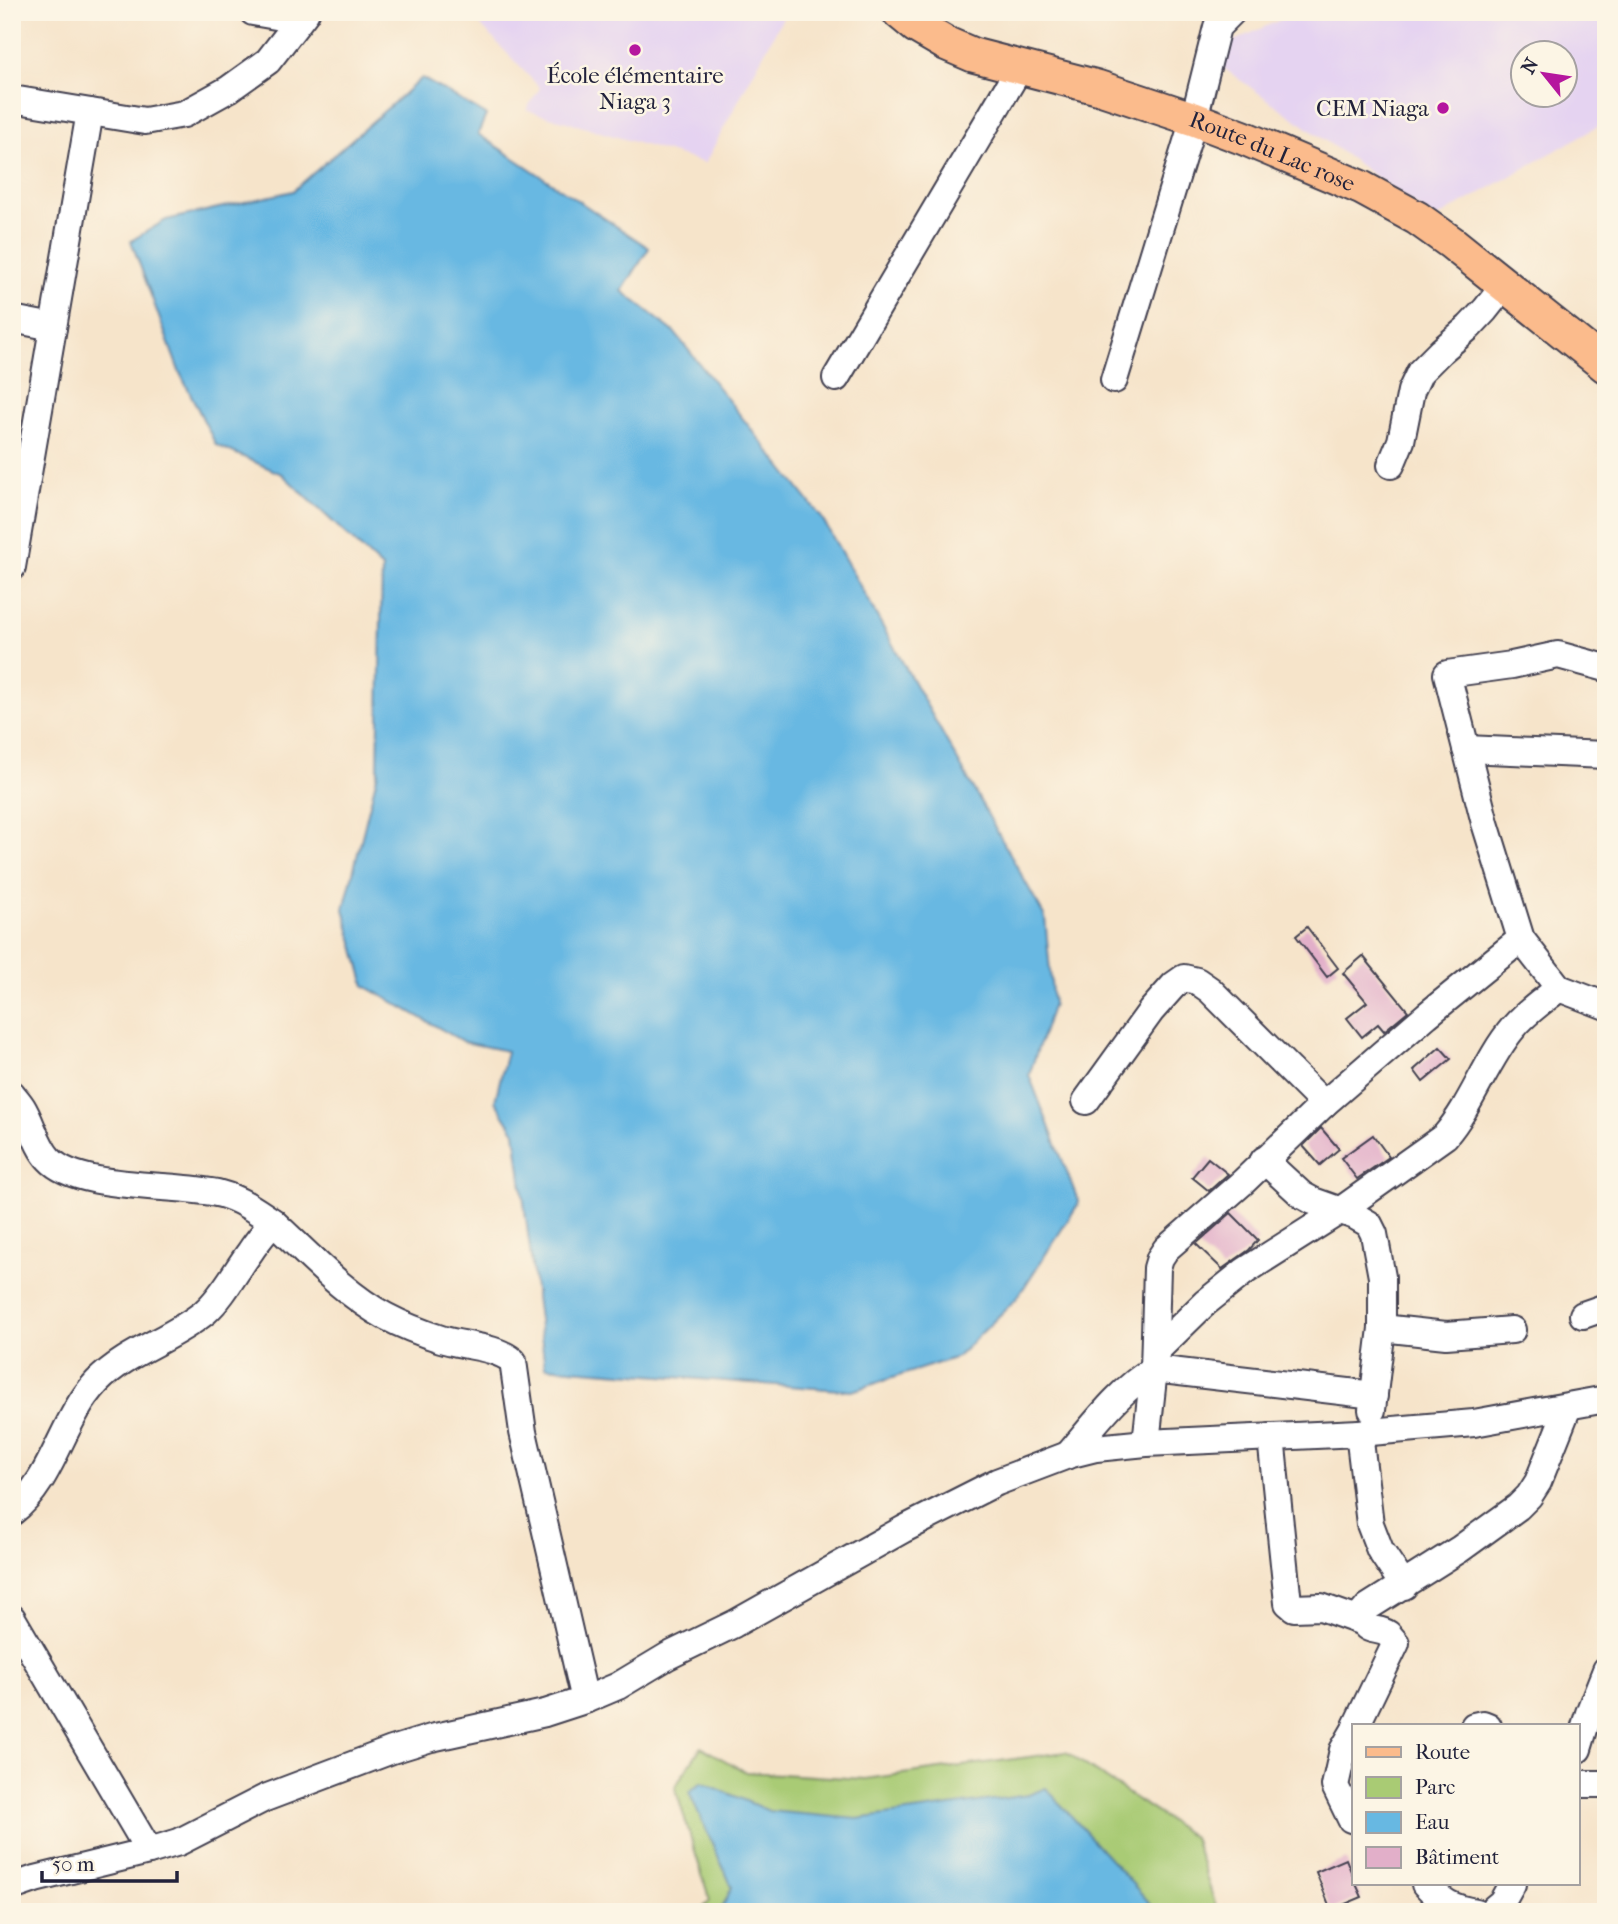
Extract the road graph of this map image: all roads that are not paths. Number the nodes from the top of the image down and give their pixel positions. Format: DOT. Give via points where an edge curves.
graph roads {
  1 [pos="253,12"];
  2 [pos="899,12"];
  3 [pos="1232,12"];
  4 [pos="302,16"];
  5 [pos="1020,67"];
  6 [pos="12,99"];
  7 [pos="90,112"];
  8 [pos="1194,119"];
  9 [pos="1504,286"];
  10 [pos="12,319"];
  11 [pos="53,327"];
  12 [pos="1606,366"];
  13 [pos="836,378"];
  14 [pos="1114,380"];
  15 [pos="1391,466"];
  16 [pos="12,567"];
  17 [pos="1606,668"];
  18 [pos="1466,749"];
  19 [pos="1606,754"];
  20 [pos="1521,939"];
  21 [pos="1559,988"];
  22 [pos="1606,1006"];
  23 [pos="12,1094"];
  24 [pos="1086,1101"];
  25 [pos="1324,1104"];
  26 [pos="1264,1160"];
  27 [pos="1340,1210"];
  28 [pos="273,1222"];
  29 [pos="1382,1328"];
  30 [pos="1512,1330"];
  31 [pos="1154,1361"];
  32 [pos="1374,1395"];
  33 [pos="1606,1399"];
  34 [pos="1568,1407"];
  35 [pos="1364,1433"];
  36 [pos="1271,1437"];
  37 [pos="1146,1443"];
  38 [pos="1068,1455"];
  39 [pos="12,1512"];
  40 [pos="1404,1586"];
  41 [pos="12,1618"];
  42 [pos="1363,1622"];
  43 [pos="1606,1670"];
  44 [pos="585,1700"];
  45 [pos="1357,1724"];
  46 [pos="1352,1734"];
  47 [pos="1580,1742"];
  48 [pos="1580,1784"];
  49 [pos="1605,1785"];
  50 [pos="1352,1819"];
  51 [pos="149,1852"];
  52 [pos="1511,1885"];
  53 [pos="12,1887"];
  54 [pos="1430,1898"];
  55 [pos="1476,1912"];
  56 [pos="1490,1912"];
  1 -- 4 [label="street"];
  2 -- 5 [label="main road, Route du Lac rose" via="945,43"];
  3 -- 8 [label="street" via="1217,27"];
  4 -- 7 [label="street" via="268,61 184,114 145,121"];
  5 -- 8 [label="main road, Route du Lac rose"];
  5 -- 13 [label="street"];
  6 -- 7 [label="street"];
  7 -- 11 [label="street"];
  8 -- 9 [label="main road, Route du Lac rose" via="1362,188 1417,218"];
  8 -- 14 [label="street"];
  9 -- 12 [label="main road, Route du Lac rose"];
  9 -- 15 [label="street" via="1469,327 1420,372"];
  10 -- 11 [label="street"];
  11 -- 16 [label="street"];
  17 -- 18 [label="street" via="1558,656 1447,674"];
  18 -- 19 [label="street"];
  18 -- 20 [label="street"];
  20 -- 21 [label="street"];
  20 -- 25 [label="street"];
  21 -- 22 [label="street"];
  21 -- 27 [label="street" via="1512,1029 1445,1136"];
  23 -- 28 [label="street" via="40,1146 62,1169 95,1180 221,1194"];
  24 -- 25 [label="street" via="1151,1011 1184,978 1210,990"];
  25 -- 26 [label="street"];
  26 -- 27 [label="street" via="1302,1195"];
  26 -- 31 [label="street" via="1160,1258"];
  27 -- 29 [label="street" via="1369,1224 1374,1234 1382,1278"];
  27 -- 31 [label="street" via="1245,1271 1205,1303"];
  28 -- 39 [label="street" via="206,1311 119,1363 96,1383 36,1486"];
  28 -- 44 [label="street" via="350,1292 385,1316 440,1339 513,1360 523,1432"];
  29 -- 30 [label="street" via="1446,1335"];
  29 -- 32 [label="street"];
  31 -- 32 [label="street"];
  31 -- 37 [label="street"];
  31 -- 38 [label="street"];
  32 -- 35 [label="street"];
  33 -- 34 [label="street"];
  34 -- 35 [label="street" via="1474,1423"];
  34 -- 40 [label="street" via="1529,1496"];
  35 -- 36 [label="street"];
  35 -- 40 [label="street" via="1370,1524 1380,1550"];
  36 -- 37 [label="street"];
  36 -- 42 [label="street" via="1288,1603 1294,1608 1321,1607"];
  37 -- 38 [label="street"];
  38 -- 44 [label="street" via="997,1482 914,1524"];
  40 -- 42 [label="street" via="1368,1607"];
  41 -- 51 [label="street"];
  42 -- 45 [label="street" via="1369,1629 1387,1633 1396,1643"];
  43 -- 47 [label="street"];
  44 -- 51 [label="street" via="392,1750 265,1798 179,1842"];
  46 -- 50 [label="street" via="1335,1786"];
  48 -- 49 [label="street"];
  51 -- 53 [label="street"];
  52 -- 56 [label="street"];
  54 -- 55 [label="street"];
}
